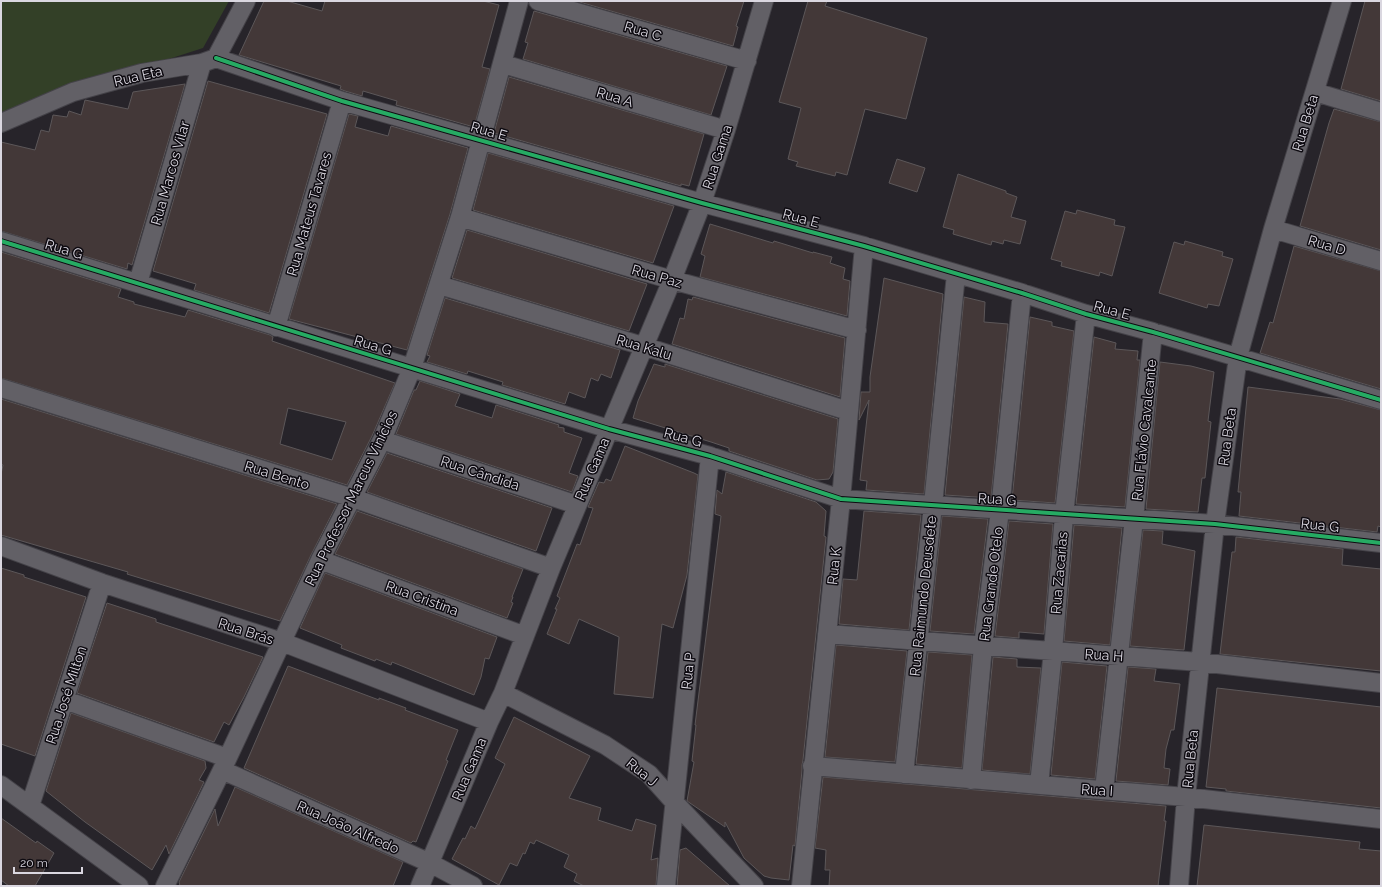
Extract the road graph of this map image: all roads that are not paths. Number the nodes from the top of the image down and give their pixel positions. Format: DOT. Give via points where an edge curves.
graph roads {
  1 [pos="246,1"];
  2 [pos="519,1"];
  3 [pos="538,1"];
  4 [pos="764,1"];
  5 [pos="1342,1"];
  6 [pos="209,60"];
  7 [pos="747,60"];
  8 [pos="503,64"];
  9 [pos="1315,92"];
  10 [pos="342,101"];
  11 [pos="1381,112"];
  12 [pos="1,123"];
  13 [pos="726,130"];
  14 [pos="481,141"];
  15 [pos="702,203"];
  16 [pos="460,217"];
  17 [pos="1273,229"];
  18 [pos="1,241"];
  19 [pos="864,246"];
  20 [pos="1381,261"];
  21 [pos="956,274"];
  22 [pos="672,280"];
  23 [pos="138,283"];
  24 [pos="439,285"];
  25 [pos="1022,293"];
  26 [pos="1086,314"];
  27 [pos="276,327"];
  28 [pos="856,330"];
  29 [pos="1154,332"];
  30 [pos="644,346"];
  31 [pos="1238,357"];
  32 [pos="412,368"];
  33 [pos="1,388"];
  34 [pos="1381,400"];
  35 [pos="848,411"];
  36 [pos="609,429"];
  37 [pos="382,440"];
  38 [pos="710,456"];
  39 [pos="353,498"];
  40 [pos="841,499"];
  41 [pos="577,505"];
  42 [pos="933,505"];
  43 [pos="1000,510"];
  44 [pos="1064,515"];
  45 [pos="1134,519"];
  46 [pos="1215,524"];
  47 [pos="1381,543"];
  48 [pos="1,546"];
  49 [pos="320,560"];
  50 [pos="551,568"];
  51 [pos="102,583"];
  52 [pos="827,634"];
  53 [pos="525,636"];
  54 [pos="919,641"];
  55 [pos="282,642"];
  56 [pos="983,646"];
  57 [pos="1053,651"];
  58 [pos="1119,656"];
  59 [pos="1200,662"];
  60 [pos="1381,683"];
  61 [pos="503,693"];
  62 [pos="64,700"];
  63 [pos="489,722"];
  64 [pos="224,764"];
  65 [pos="812,766"];
  66 [pos="904,774"];
  67 [pos="971,780"];
  68 [pos="1039,785"];
  69 [pos="3,790"];
  70 [pos="1104,790"];
  71 [pos="1186,796"];
  72 [pos="675,803"];
  73 [pos="30,806"];
  74 [pos="1381,819"];
  75 [pos="430,863"];
  76 [pos="139,886"];
  77 [pos="165,886"];
  78 [pos="420,886"];
  79 [pos="473,886"];
  80 [pos="666,886"];
  81 [pos="754,886"];
  82 [pos="801,886"];
  83 [pos="1179,886"];
  1 -- 6 [label="street"];
  2 -- 8 [label="street, Rua Professor Marcus Vinícios"];
  3 -- 7 [label="street, Rua C"];
  4 -- 7 [label="street, Rua Gama"];
  5 -- 9 [label="street, Rua Beta"];
  6 -- 10 [label="street, Rua E"];
  6 -- 12 [label="street, Rua Eta" via="142,73 73,92"];
  6 -- 23 [label="street, Rua Marcos Vilar"];
  7 -- 13 [label="street, Rua Gama"];
  8 -- 13 [label="street, Rua A"];
  8 -- 14 [label="street, Rua Professor Marcus Vinícios"];
  9 -- 11 [label="street"];
  9 -- 17 [label="street, Rua Beta"];
  10 -- 14 [label="street, Rua E"];
  10 -- 27 [label="street, Rua Mateus Tavares"];
  13 -- 15 [label="street, Rua Gama"];
  14 -- 15 [label="street, Rua E"];
  14 -- 16 [label="street, Rua Professor Marcus Vinícios"];
  15 -- 19 [label="street, Rua E"];
  15 -- 22 [label="street, Rua Gama"];
  16 -- 22 [label="street, Rua Paz"];
  16 -- 24 [label="street, Rua Professor Marcus Vinícios"];
  17 -- 20 [label="street, Rua D"];
  17 -- 31 [label="street, Rua Beta"];
  18 -- 23 [label="street, Rua G"];
  19 -- 21 [label="street, Rua E"];
  19 -- 28 [label="street, Rua K"];
  21 -- 25 [label="street, Rua E"];
  21 -- 42 [label="street, Rua Raimundo Deusdete"];
  22 -- 28 [label="street, Rua Paz"];
  22 -- 30 [label="street, Rua Gama"];
  23 -- 27 [label="street, Rua G"];
  24 -- 30 [label="street, Rua Kalu"];
  24 -- 32 [label="street, Rua Professor Marcus Vinícios"];
  25 -- 26 [label="street, Rua E"];
  25 -- 43 [label="street, Rua Grande Otelo"];
  26 -- 29 [label="street, Rua E"];
  26 -- 44 [label="street, Rua Zacarias"];
  27 -- 32 [label="street, Rua G"];
  28 -- 35 [label="street, Rua K"];
  29 -- 31 [label="street, Rua E"];
  29 -- 45 [label="street, Rua Flávio Cavalcante"];
  30 -- 35 [label="street, Rua Kalu"];
  30 -- 36 [label="street, Rua Gama"];
  31 -- 34 [label="street, Rua E"];
  31 -- 46 [label="street, Rua Beta"];
  32 -- 36 [label="street, Rua G"];
  32 -- 37 [label="street, Rua Professor Marcus Vinícios"];
  33 -- 39 [label="street, Rua Bento"];
  35 -- 40 [label="street, Rua K"];
  36 -- 38 [label="street, Rua G"];
  36 -- 41 [label="street, Rua Gama"];
  37 -- 39 [label="street, Rua Professor Marcus Vinícios"];
  37 -- 41 [label="street, Rua Cândida"];
  38 -- 40 [label="street, Rua G"];
  38 -- 72 [label="street, Rua P"];
  39 -- 49 [label="street, Rua Professor Marcus Vinícios"];
  39 -- 50 [label="street, Rua Bento"];
  40 -- 42 [label="street, Rua G"];
  40 -- 52 [label="street, Rua K"];
  41 -- 50 [label="street, Rua Gama"];
  42 -- 43 [label="street, Rua G"];
  42 -- 54 [label="street, Rua Raimundo Deusdete"];
  43 -- 44 [label="street, Rua G"];
  43 -- 56 [label="street, Rua Grande Otelo"];
  44 -- 45 [label="street, Rua G"];
  44 -- 57 [label="street, Rua Zacarias"];
  45 -- 46 [label="street, Rua G"];
  45 -- 58 [label="street, Rua Flávio Cavalcante"];
  46 -- 47 [label="street, Rua G"];
  46 -- 59 [label="street, Rua Beta"];
  48 -- 51 [label="street, Rua Brás"];
  49 -- 53 [label="street, Rua Cristina"];
  49 -- 55 [label="street, Rua Professor Marcus Vinícios"];
  50 -- 53 [label="street, Rua Gama"];
  51 -- 55 [label="street, Rua Brás"];
  51 -- 62 [label="street, Rua José Milton"];
  52 -- 54 [label="street, Rua H"];
  52 -- 65 [label="street, Rua K"];
  53 -- 61 [label="street, Rua Gama"];
  54 -- 56 [label="street, Rua H"];
  54 -- 66 [label="street, Rua Raimundo Deusdete"];
  55 -- 63 [label="street, Rua Brás"];
  55 -- 64 [label="street, Rua Professor Marcus Vinícios"];
  56 -- 57 [label="street, Rua H"];
  56 -- 67 [label="street, Rua Grande Otelo"];
  57 -- 58 [label="street, Rua H"];
  57 -- 68 [label="street, Rua Zacarias"];
  58 -- 59 [label="street, Rua H"];
  58 -- 70 [label="street, Rua Flávio Cavalcante"];
  59 -- 60 [label="street, Rua H"];
  59 -- 71 [label="street, Rua Beta"];
  61 -- 63 [label="street, Rua Gama"];
  61 -- 72 [label="street, Rua J" via="605,745 649,774"];
  62 -- 64 [label="street, Rua João Alfredo"];
  62 -- 73 [label="street, Rua José Milton"];
  63 -- 75 [label="street, Rua Gama"];
  64 -- 75 [label="street, Rua João Alfredo"];
  64 -- 77 [label="street, Rua Professor Marcus Vinícios"];
  65 -- 66 [label="street, Rua I"];
  65 -- 82 [label="street, Rua K"];
  66 -- 67 [label="street, Rua I"];
  67 -- 68 [label="street, Rua I"];
  68 -- 70 [label="street, Rua I"];
  69 -- 73 [label="street"];
  70 -- 71 [label="street, Rua I"];
  71 -- 74 [label="street, Rua I"];
  71 -- 83 [label="street, Rua Beta"];
  72 -- 80 [label="street, Rua P"];
  72 -- 81 [label="street, Rua J"];
  73 -- 76 [label="street"];
  75 -- 78 [label="street, Rua Gama"];
  75 -- 79 [label="street, Rua João Alfredo"];
}
